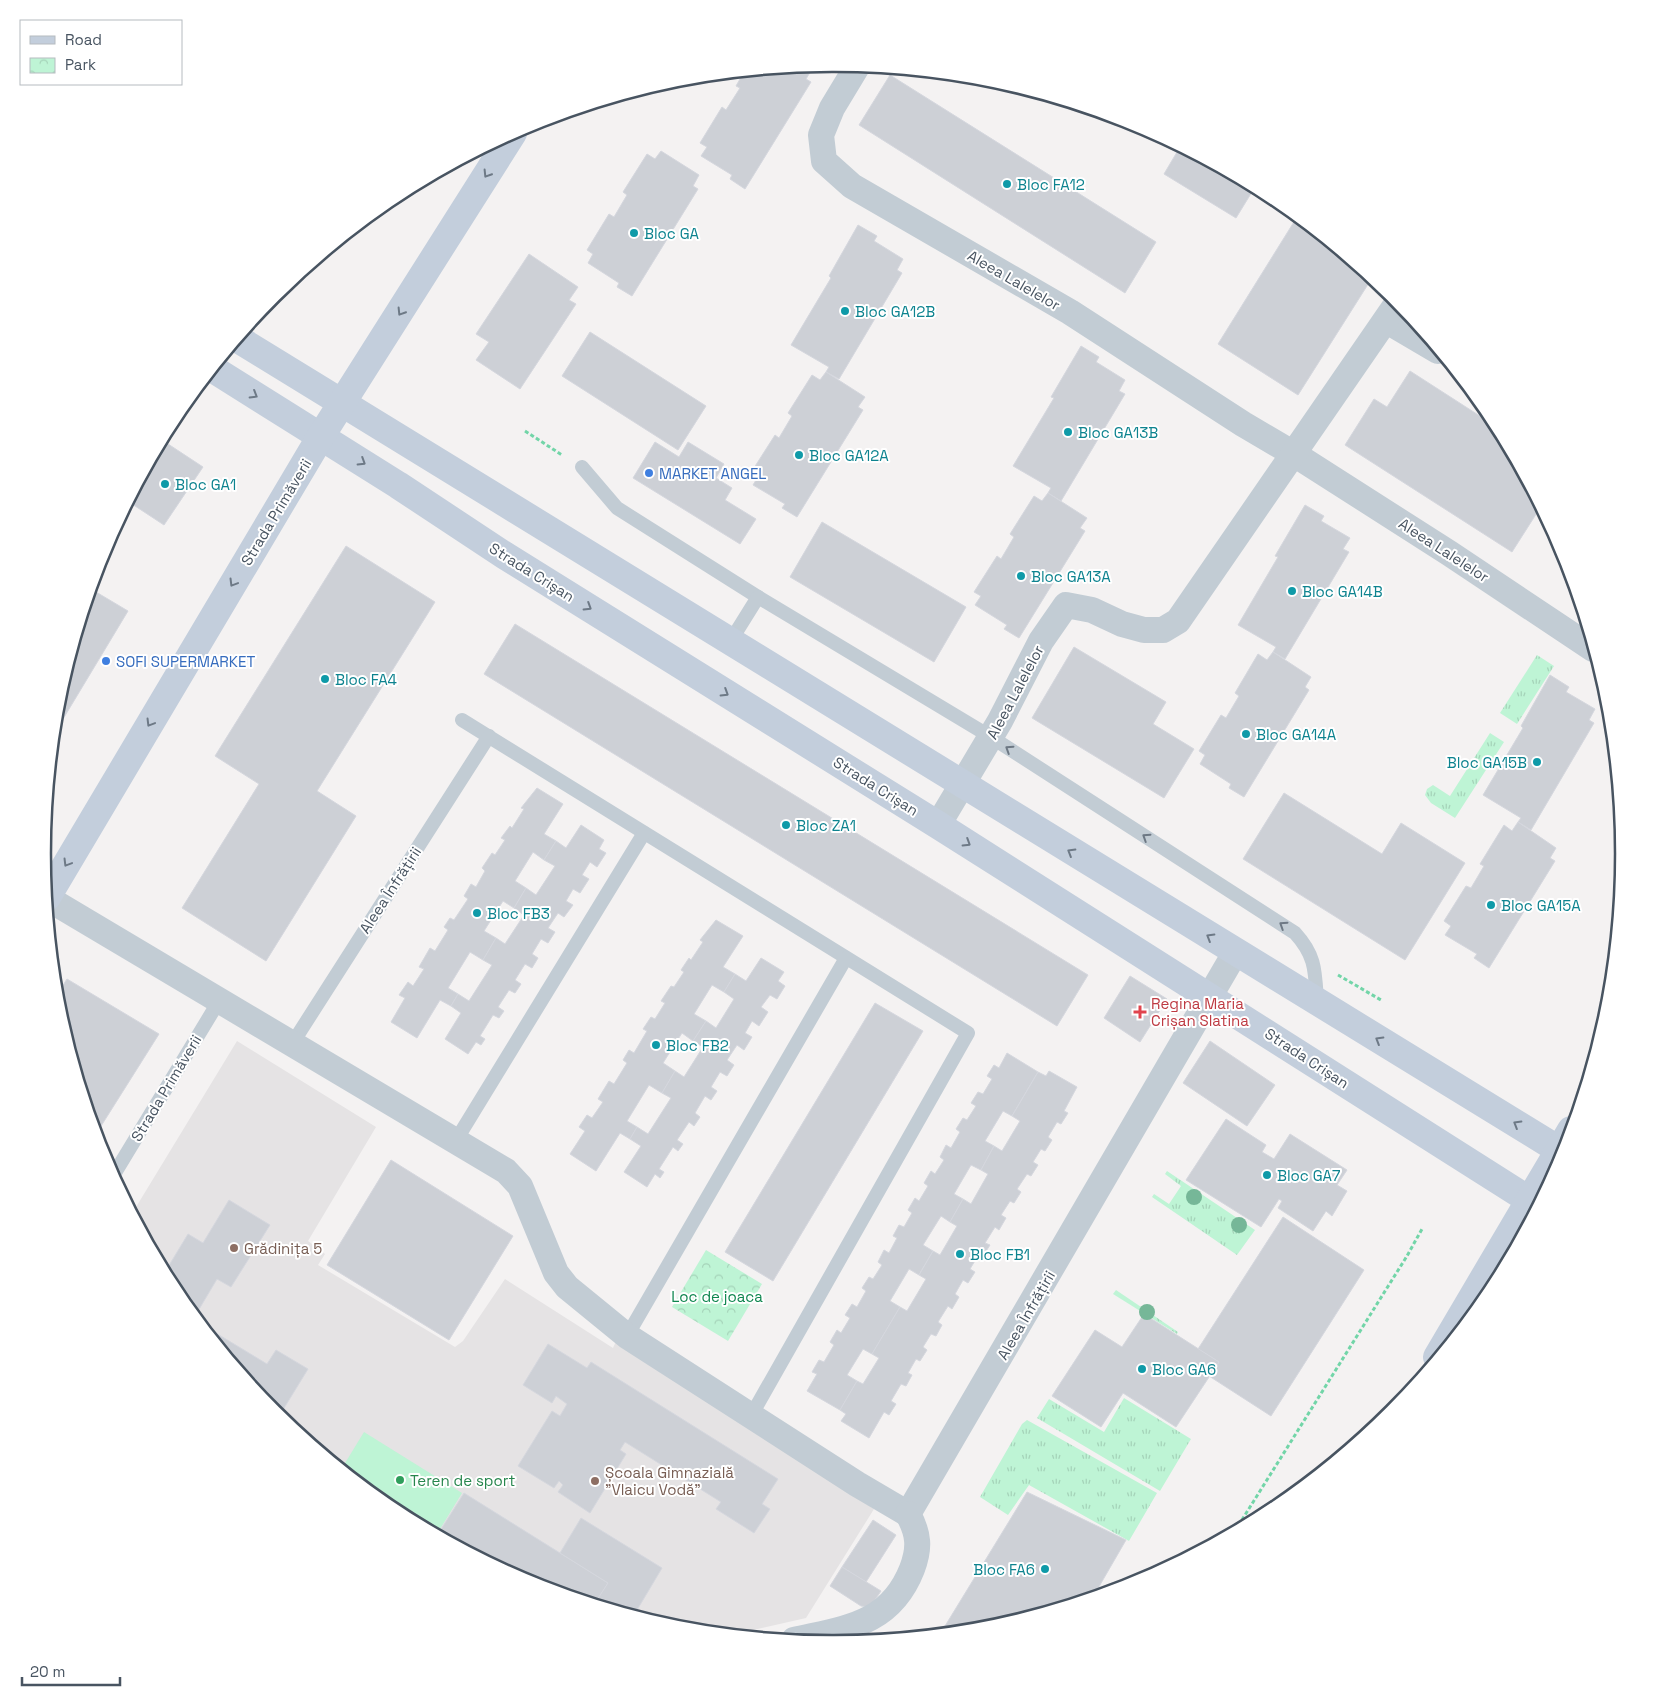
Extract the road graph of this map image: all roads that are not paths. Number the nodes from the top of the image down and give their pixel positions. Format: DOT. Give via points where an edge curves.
graph roads {
  1 [pos="854,72"];
  2 [pos="506,143"];
  3 [pos="1393,312"];
  4 [pos="1412,328"];
  5 [pos="242,342"];
  6 [pos="218,372"];
  7 [pos="342,403"];
  8 [pos="321,436"];
  9 [pos="1294,454"];
  10 [pos="582,467"];
  11 [pos="758,597"];
  12 [pos="730,642"];
  13 [pos="1586,644"];
  14 [pos="462,720"];
  15 [pos="489,736"];
  16 [pos="991,737"];
  17 [pos="962,786"];
  18 [pos="938,825"];
  19 [pos="644,832"];
  20 [pos="52,888"];
  21 [pos="53,901"];
  22 [pos="1235,953"];
  23 [pos="846,958"];
  24 [pos="1210,996"];
  25 [pos="219,1001"];
  26 [pos="1317,1002"];
  27 [pos="292,1044"];
  28 [pos="1560,1141"];
  29 [pos="455,1142"];
  30 [pos="118,1168"];
  31 [pos="1533,1202"];
  32 [pos="1529,1209"];
  33 [pos="1462,1317"];
  34 [pos="627,1336"];
  35 [pos="751,1416"];
  36 [pos="908,1514"];
  37 [pos="817,1635"];
  1 -- 9 [label="street, Aleea Lalelelor" via="832,108 821,135 824,161 845,180 1070,312"];
  2 -- 7 [label="main road, Strada Primăverii, one-way"];
  3 -- 4 [label="street, Aleea Lalelelor"];
  3 -- 9 [label="street, Aleea Lalelelor"];
  5 -- 7 [label="main road"];
  6 -- 8 [label="main road, Strada Crișan, one-way"];
  7 -- 8 [label="main road, Strada Primăverii"];
  7 -- 12 [label="main road"];
  8 -- 18 [label="main road, Strada Crișan, one-way" via="504,555"];
  8 -- 20 [label="main road, Strada Primăverii, one-way"];
  9 -- 13 [label="street, Aleea Lalelelor"];
  9 -- 16 [label="street, Aleea Lalelelor" via="1178,621 1162,630 1144,630 1092,610 1066,605 1041,641"];
  10 -- 11 [label="lane" via="617,508"];
  11 -- 12 [label="lane"];
  11 -- 16 [label="lane"];
  12 -- 17 [label="main road"];
  14 -- 15 [label="lane"];
  15 -- 19 [label="lane"];
  15 -- 27 [label="lane, Aleea Înfrățirii"];
  16 -- 17 [label="street, Aleea Lalelelor"];
  26 -- 16 [label="lane, one-way" via="1314,961 1295,933"];
  17 -- 18 [label="street, Aleea Lalelelor"];
  22 -- 17 [label="main road, one-way"];
  18 -- 24 [label="main road, Strada Crișan, one-way"];
  19 -- 23 [label="lane"];
  19 -- 29 [label="lane"];
  21 -- 25 [label="street"];
  22 -- 24 [label="street, Aleea Înfrățirii"];
  22 -- 26 [label="main road"];
  23 -- 34 [label="lane"];
  23 -- 35 [label="lane" via="968,1033"];
  24 -- 31 [label="main road, Strada Crișan"];
  24 -- 36 [label="street, Aleea Înfrățirii"];
  25 -- 27 [label="street"];
  25 -- 30 [label="lane, Strada Primăverii"];
  28 -- 26 [label="main road, one-way"];
  27 -- 29 [label="street"];
  29 -- 34 [label="street" via="506,1172 520,1186 556,1273"];
  32 -- 33 [label="main road"];
  34 -- 35 [label="street"];
  35 -- 36 [label="street"];
  36 -- 37 [label="street" via="917,1530 916,1557 906,1584 889,1607 856,1626"];
}
